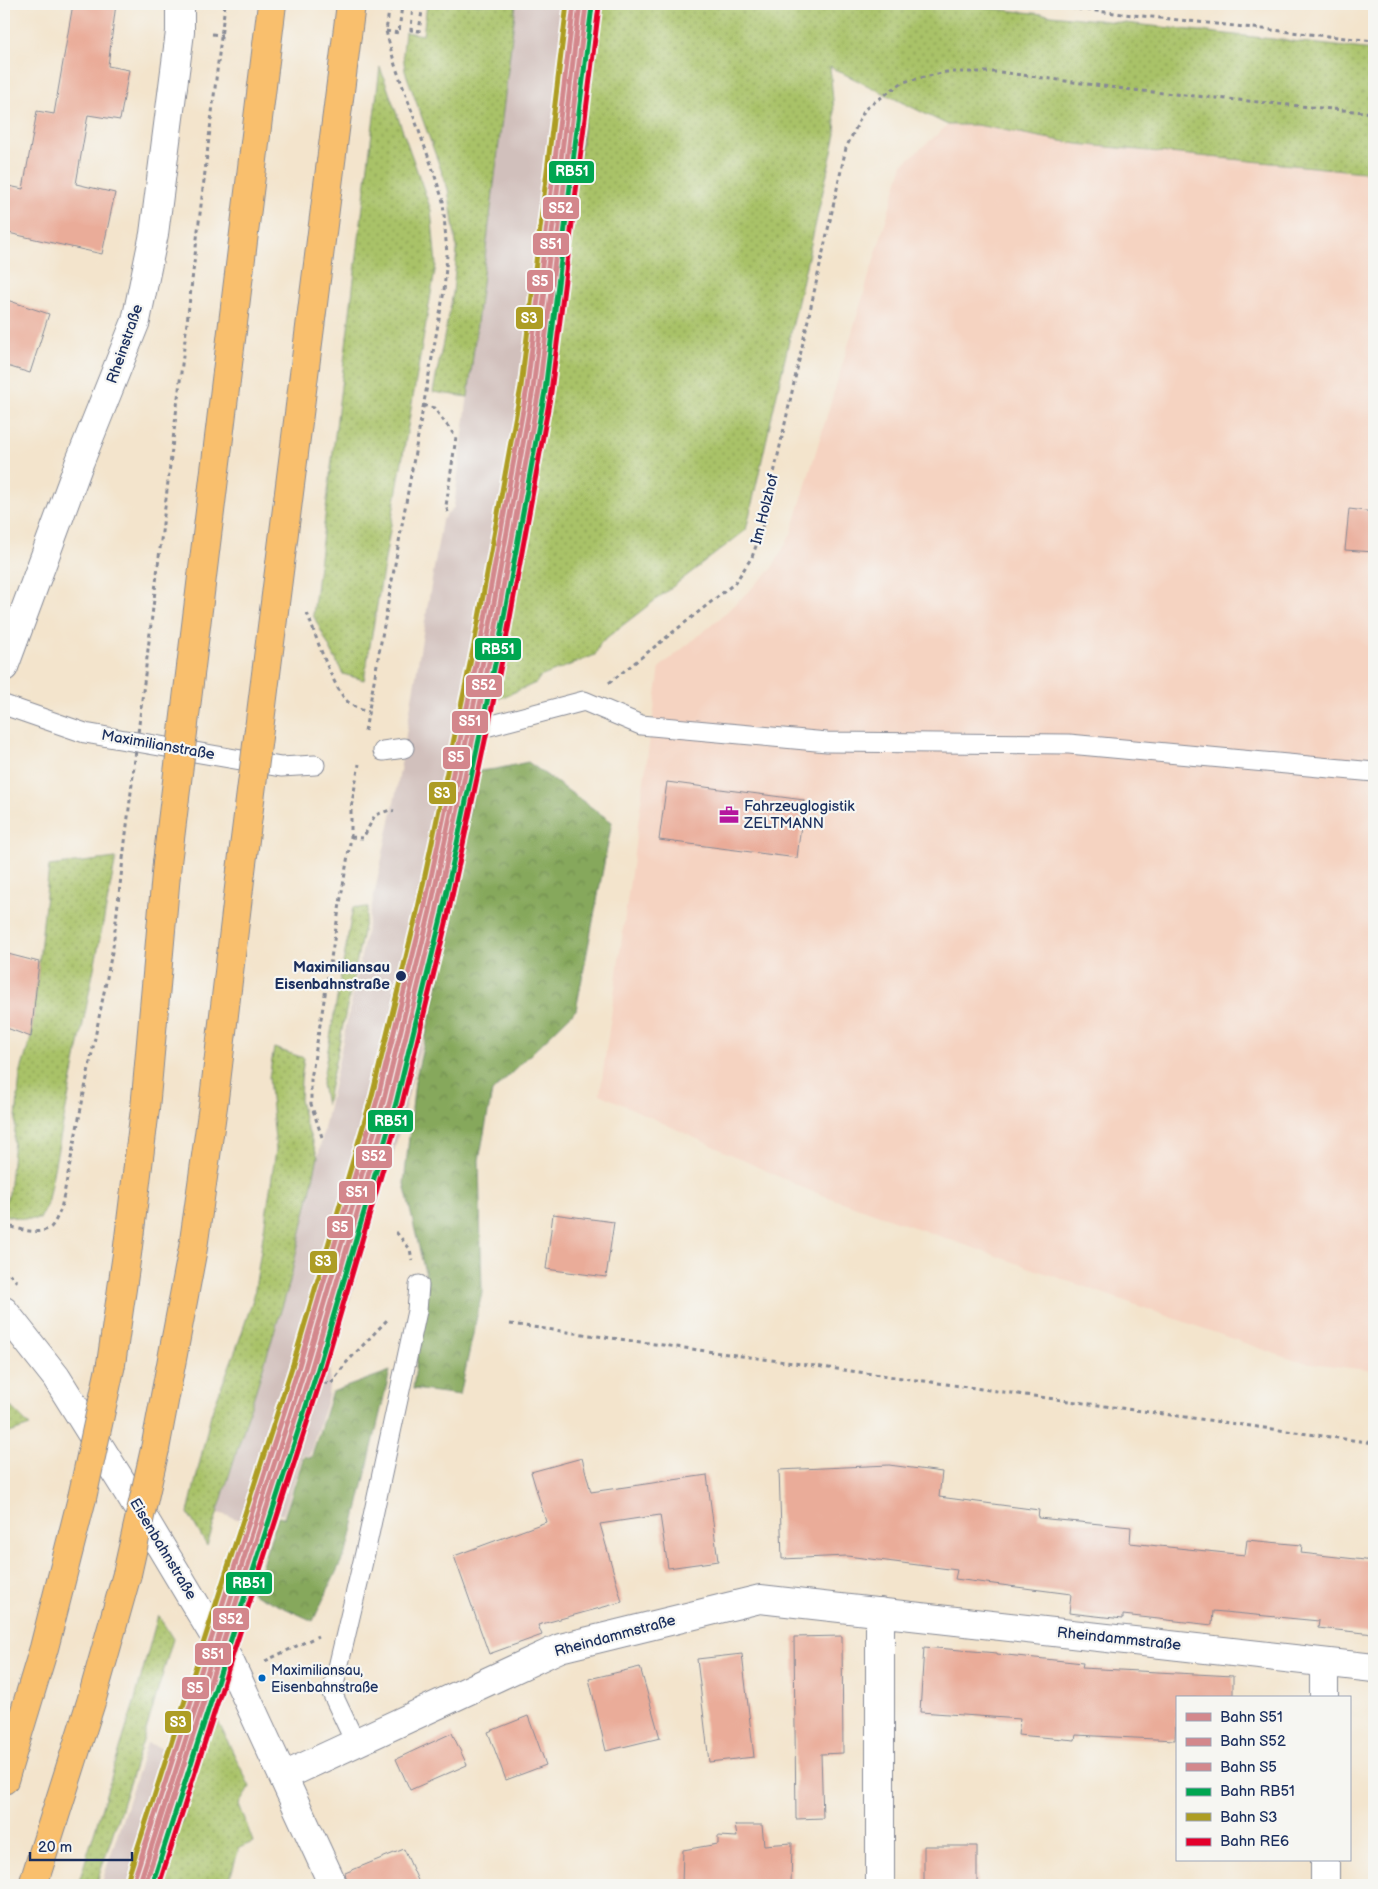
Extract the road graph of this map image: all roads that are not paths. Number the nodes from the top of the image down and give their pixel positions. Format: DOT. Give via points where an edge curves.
graph roads {
  1 [pos="180,4"];
  2 [pos="272,4"];
  3 [pos="351,4"];
  4 [pos="4,667"];
  5 [pos="4,704"];
  6 [pos="490,726"];
  7 [pos="404,748"];
  8 [pos="383,751"];
  9 [pos="316,765"];
  10 [pos="1374,772"];
  11 [pos="419,1284"];
  12 [pos="4,1311"];
  13 [pos="880,1612"];
  14 [pos="1324,1662"];
  15 [pos="1374,1668"];
  16 [pos="1324,1696"];
  17 [pos="356,1744"];
  18 [pos="284,1776"];
  19 [pos="4,1780"];
  20 [pos="1325,1862"];
  21 [pos="33,1885"];
  22 [pos="333,1885"];
  23 [pos="880,1885"];
  24 [pos="1325,1885"];
  1 -- 4 [label="street, Rheinstraße" via="180,32 154,234 136,321 76,470"];
  2 -- 19 [label="highway, bridge" via="167,863 145,1109 111,1364 82,1498 44,1648"];
  3 -- 21 [label="highway, bridge" via="193,1248 155,1449 127,1574 88,1712"];
  5 -- 9 [label="lane, Maximilianstraße" via="85,733 281,767"];
  6 -- 10 [label="lane" via="584,701 641,725 827,742 1069,744"];
  7 -- 8 [label="lane"];
  11 -- 17 [label="lane" via="417,1311 332,1693"];
  12 -- 18 [label="street, Eisenbahnstraße" via="56,1377 146,1522 230,1662"];
  13 -- 14 [label="street, Rheindammstraße"];
  13 -- 17 [label="street, Rheindammstraße" via="760,1599 560,1648"];
  13 -- 23 [label="street"];
  14 -- 15 [label="street, Rheindammstraße"];
  14 -- 16 [label="street"];
  17 -- 18 [label="street, Rheindammstraße"];
  18 -- 22 [label="street, Eisenbahnstraße"];
  20 -- 24 [label="street"];
}
